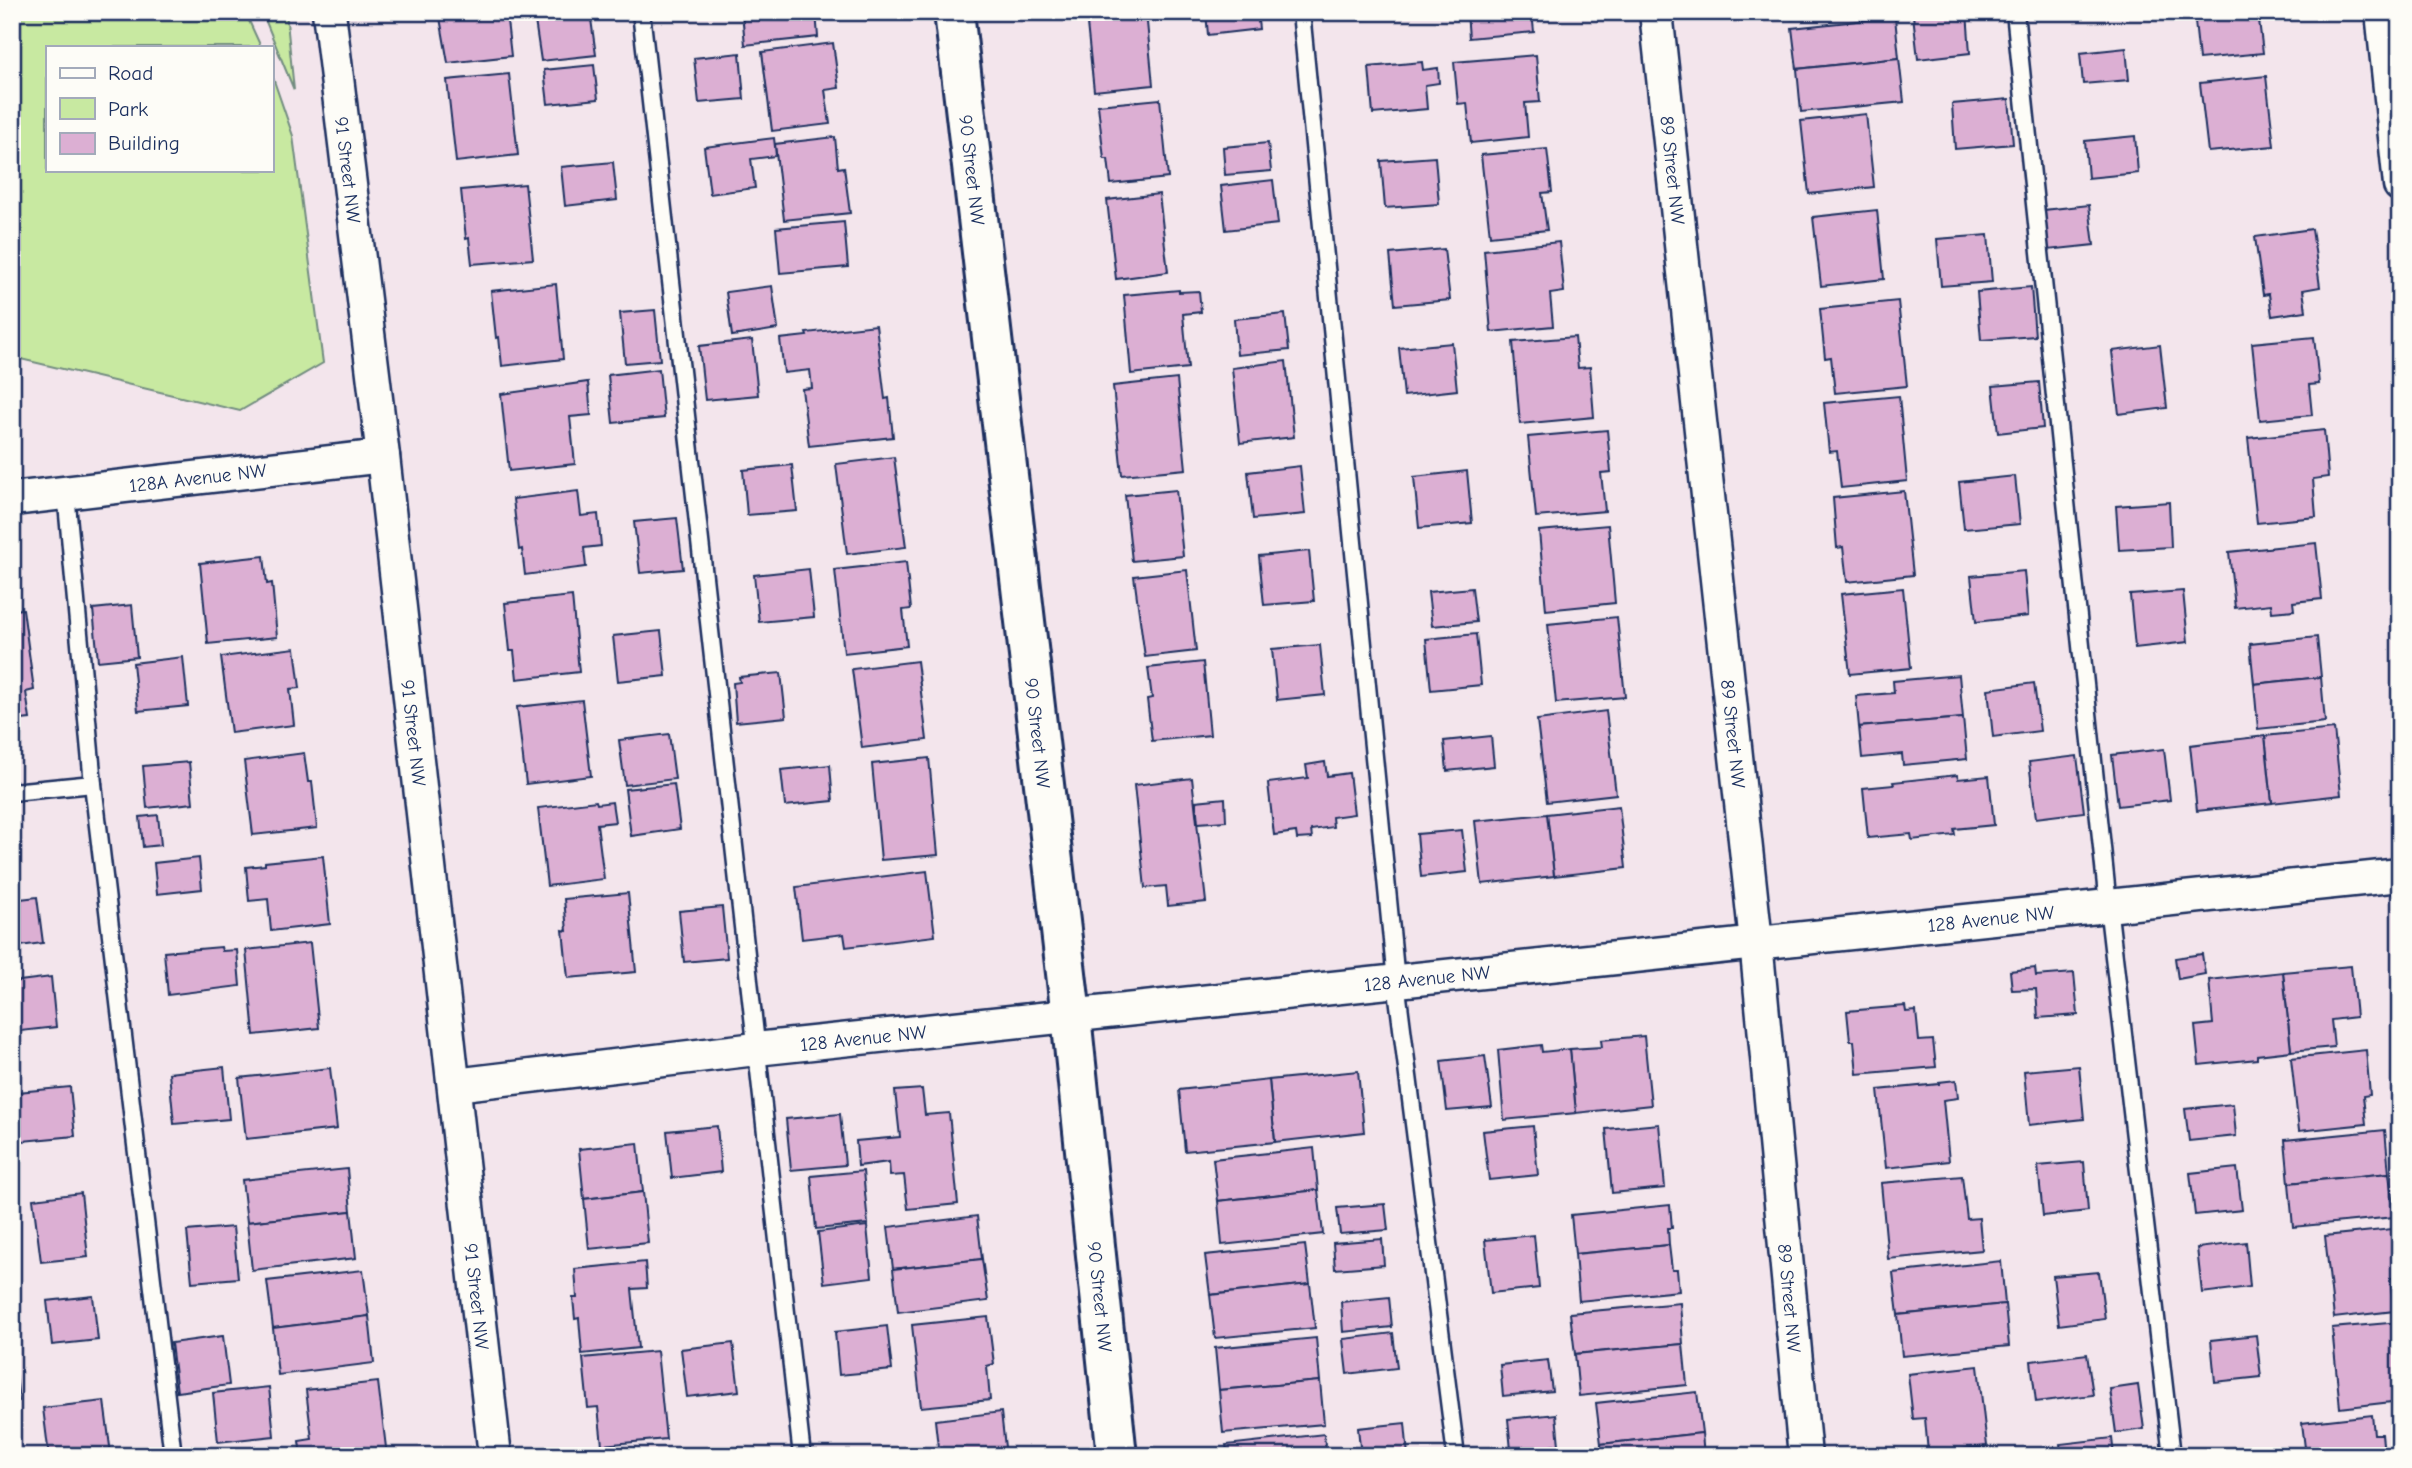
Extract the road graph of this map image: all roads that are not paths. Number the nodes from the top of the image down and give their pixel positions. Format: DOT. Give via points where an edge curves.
graph roads {
  1 [pos="329,12"];
  2 [pos="641,12"];
  3 [pos="954,12"];
  4 [pos="1301,12"];
  5 [pos="1656,12"];
  6 [pos="2015,12"];
  7 [pos="2382,12"];
  8 [pos="2400,184"];
  9 [pos="383,456"];
  10 [pos="66,493"];
  11 [pos="12,499"];
  12 [pos="93,784"];
  13 [pos="12,792"];
  14 [pos="2400,875"];
  15 [pos="2108,905"];
  16 [pos="1756,942"];
  17 [pos="1396,981"];
  18 [pos="1070,1016"];
  19 [pos="756,1049"];
  20 [pos="455,1085"];
  21 [pos="173,1456"];
  22 [pos="495,1456"];
  23 [pos="802,1456"];
  24 [pos="1117,1456"];
  25 [pos="1456,1456"];
  26 [pos="1805,1456"];
  27 [pos="2172,1456"];
  1 -- 9 [label="street, 91 Street NW"];
  2 -- 19 [label="lane"];
  3 -- 18 [label="street, 90 Street NW"];
  4 -- 17 [label="lane"];
  5 -- 16 [label="street, 89 Street NW"];
  6 -- 15 [label="lane"];
  7 -- 8 [label="street"];
  9 -- 10 [label="street, 128A Avenue NW"];
  9 -- 20 [label="street, 91 Street NW"];
  10 -- 11 [label="street, 128A Avenue NW"];
  10 -- 12 [label="lane"];
  12 -- 13 [label="lane"];
  12 -- 21 [label="lane"];
  14 -- 15 [label="street, 128 Avenue NW"];
  15 -- 16 [label="street, 128 Avenue NW"];
  15 -- 27 [label="lane"];
  16 -- 17 [label="street, 128 Avenue NW"];
  16 -- 26 [label="street, 89 Street NW"];
  17 -- 18 [label="street, 128 Avenue NW"];
  17 -- 25 [label="lane"];
  18 -- 19 [label="street, 128 Avenue NW"];
  18 -- 24 [label="street, 90 Street NW"];
  19 -- 20 [label="street, 128 Avenue NW"];
  19 -- 23 [label="lane"];
  20 -- 22 [label="street, 91 Street NW"];
}
